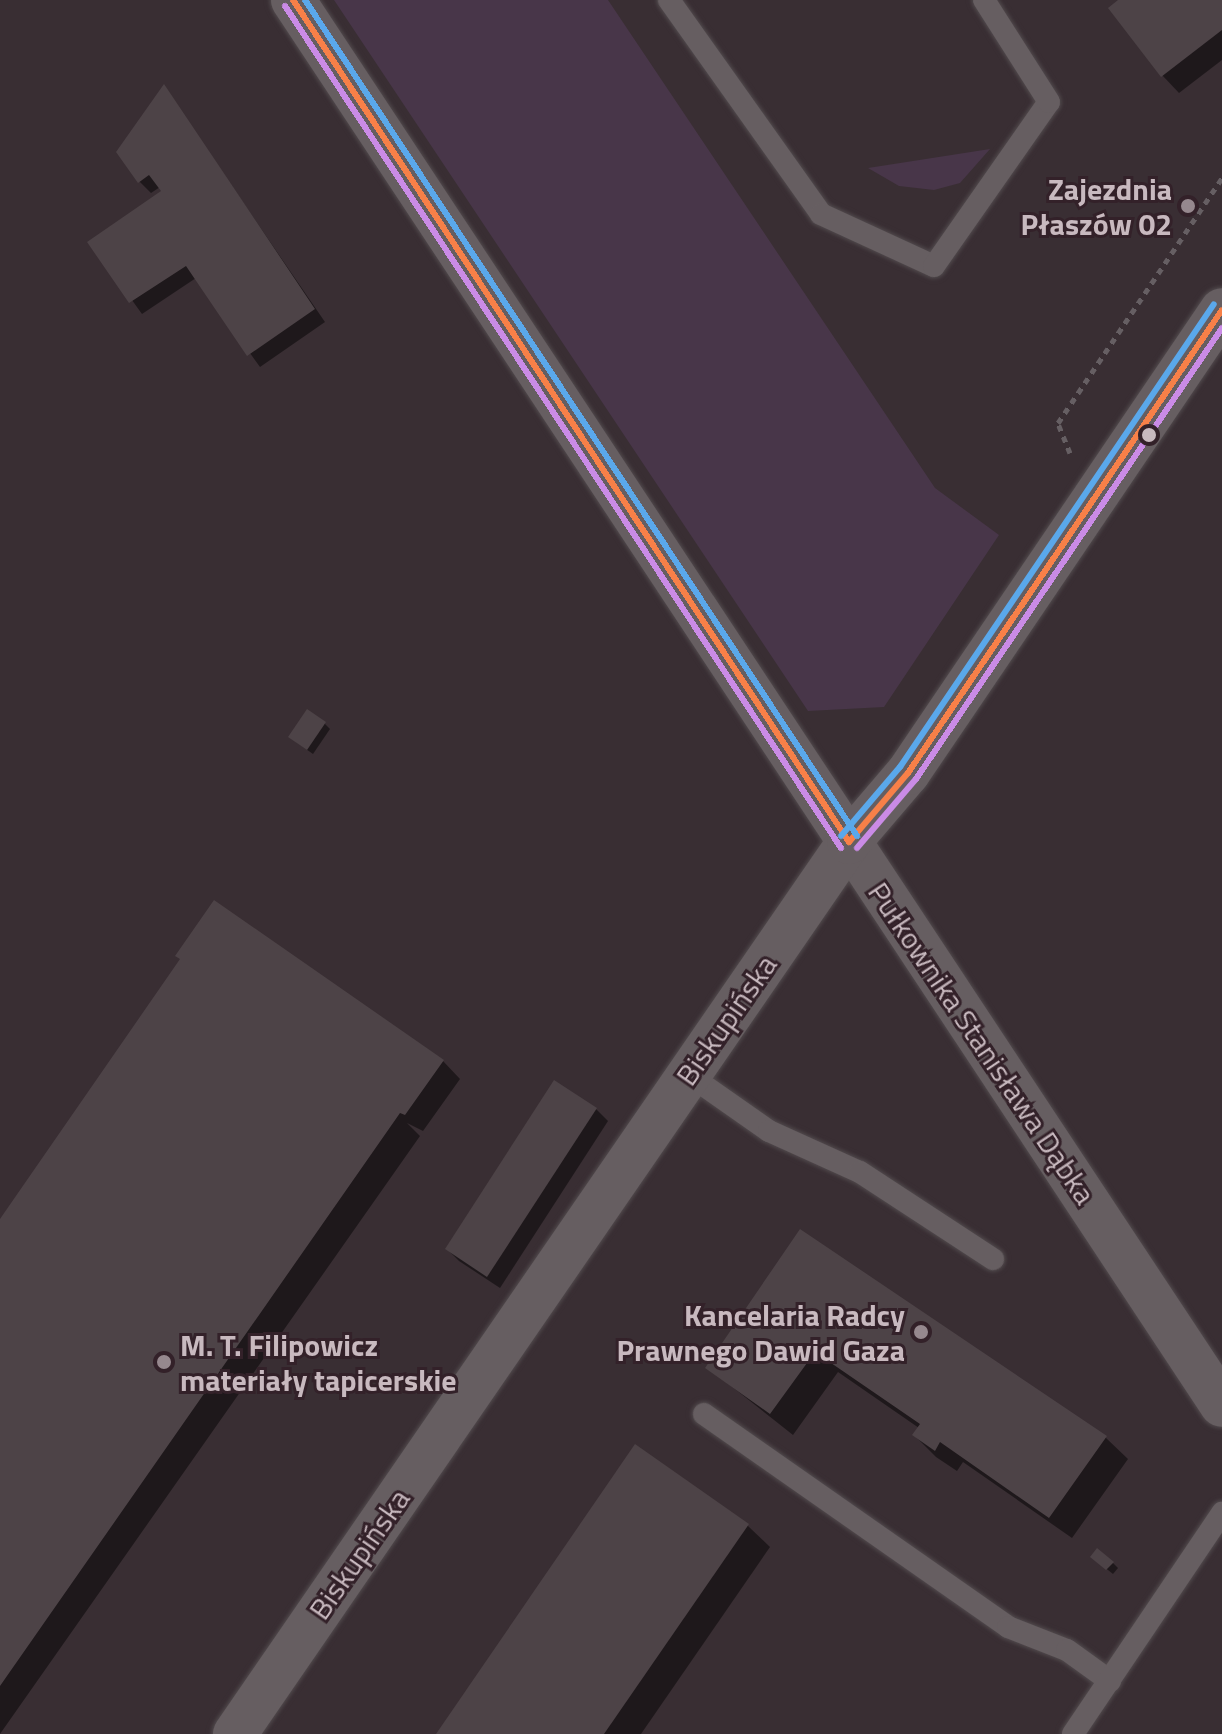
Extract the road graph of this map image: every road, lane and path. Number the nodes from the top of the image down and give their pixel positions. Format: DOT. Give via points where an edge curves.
graph roads {
  1 [pos="293,0"];
  2 [pos="669,0"];
  3 [pos="984,0"];
  4 [pos="1222,178"];
  5 [pos="1222,310"];
  6 [pos="1090,501"];
  7 [pos="849,842"];
  8 [pos="689,1075"];
  9 [pos="993,1259"];
  10 [pos="1222,1405"];
  11 [pos="704,1414"];
  12 [pos="1222,1513"];
  13 [pos="1110,1681"];
  14 [pos="235,1734"];
  15 [pos="1073,1734"];
  1 -- 7 [label="street, Pułkownika Stanisława Dąbka"];
  2 -- 3 [label="lane" via="821,214 934,266 1049,102"];
  4 -- 6 [label="path" via="1058,423"];
  5 -- 6 [label="street, Biskupińska"];
  6 -- 7 [label="street, Biskupińska" via="908,773"];
  7 -- 8 [label="street, Biskupińska"];
  7 -- 10 [label="street, Pułkownika Stanisława Dąbka"];
  8 -- 9 [label="lane" via="769,1131 860,1172"];
  8 -- 14 [label="street, Biskupińska"];
  11 -- 13 [label="lane" via="1008,1627 1067,1650"];
  12 -- 13 [label="lane"];
  13 -- 15 [label="lane"];
}
